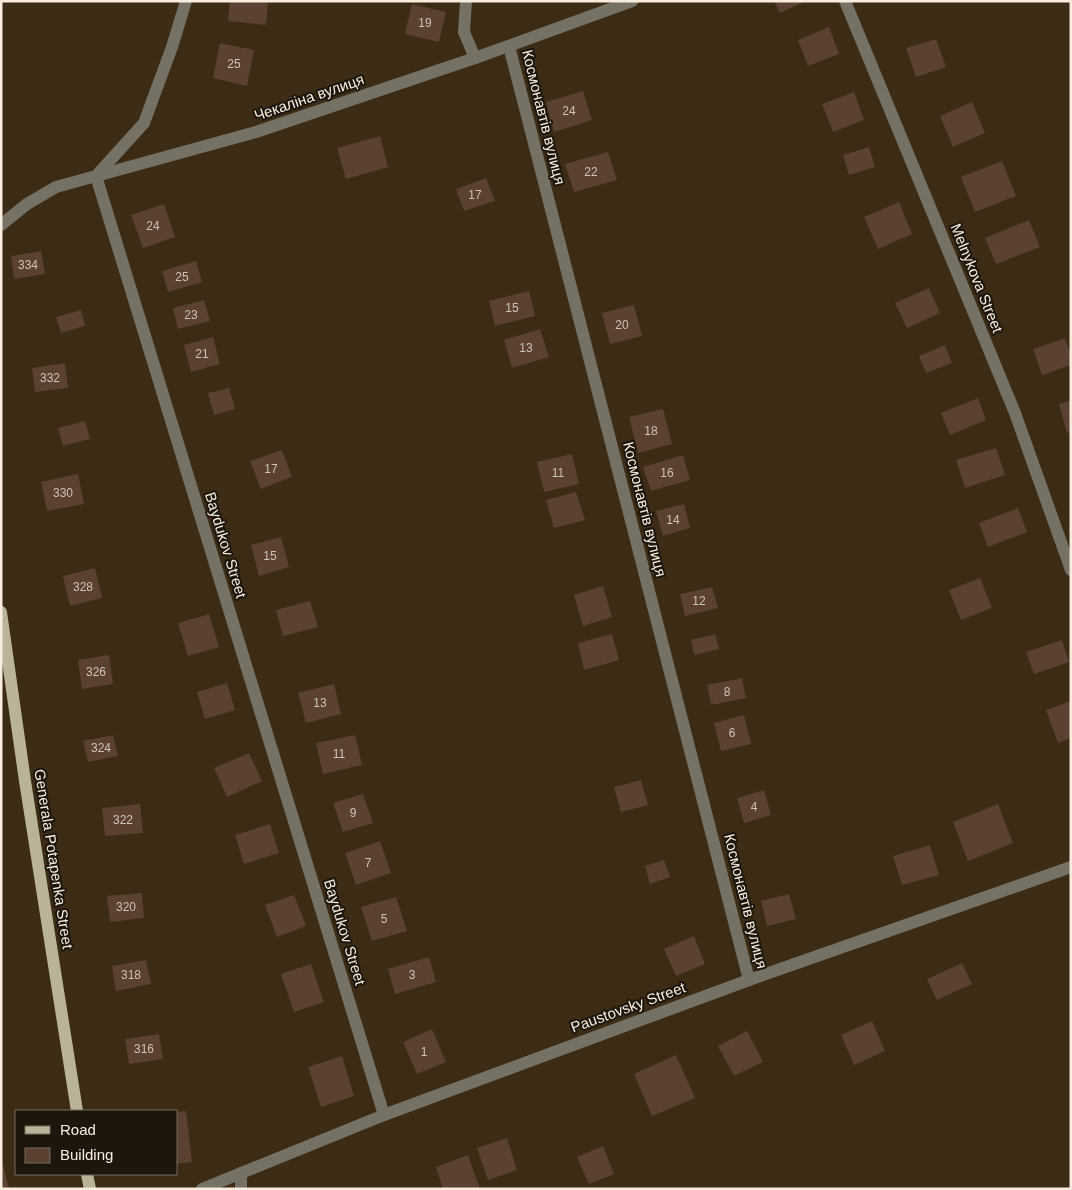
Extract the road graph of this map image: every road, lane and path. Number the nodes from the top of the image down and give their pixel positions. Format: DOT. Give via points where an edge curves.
graph roads {
  1 [pos="186,1"];
  2 [pos="466,1"];
  3 [pos="632,1"];
  4 [pos="845,1"];
  5 [pos="509,46"];
  6 [pos="475,58"];
  7 [pos="96,176"];
  8 [pos="1,225"];
  9 [pos="1071,570"];
  10 [pos="1,612"];
  11 [pos="1071,868"];
  12 [pos="749,980"];
  13 [pos="77,1110"];
  14 [pos="384,1115"];
  15 [pos="241,1173"];
  16 [pos="87,1175"];
  17 [pos="90,1189"];
  18 [pos="202,1189"];
  19 [pos="241,1189"];
  1 -- 7 [label="street" via="144,124"];
  2 -- 6 [label="street" via="464,32"];
  3 -- 5 [label="street, Чекаліна вулиця"];
  4 -- 9 [label="street, Melnykova Street" via="1015,413"];
  5 -- 6 [label="street, Чекаліна вулиця"];
  5 -- 12 [label="street, Космонавтів вулиця"];
  6 -- 7 [label="street, Чекаліна вулиця" via="256,132"];
  7 -- 8 [label="street, Чекаліна вулиця" via="56,187"];
  7 -- 14 [label="street, Baydukov Street"];
  10 -- 13 [label="main road, Generala Potapenka Street"];
  11 -- 12 [label="street, Paustovsky Street"];
  12 -- 14 [label="street, Paustovsky Street"];
  14 -- 15 [label="street, Paustovsky Street"];
  15 -- 18 [label="street, Paustovsky Street"];
  15 -- 19 [label="street"];
  16 -- 17 [label="main road"];
}
